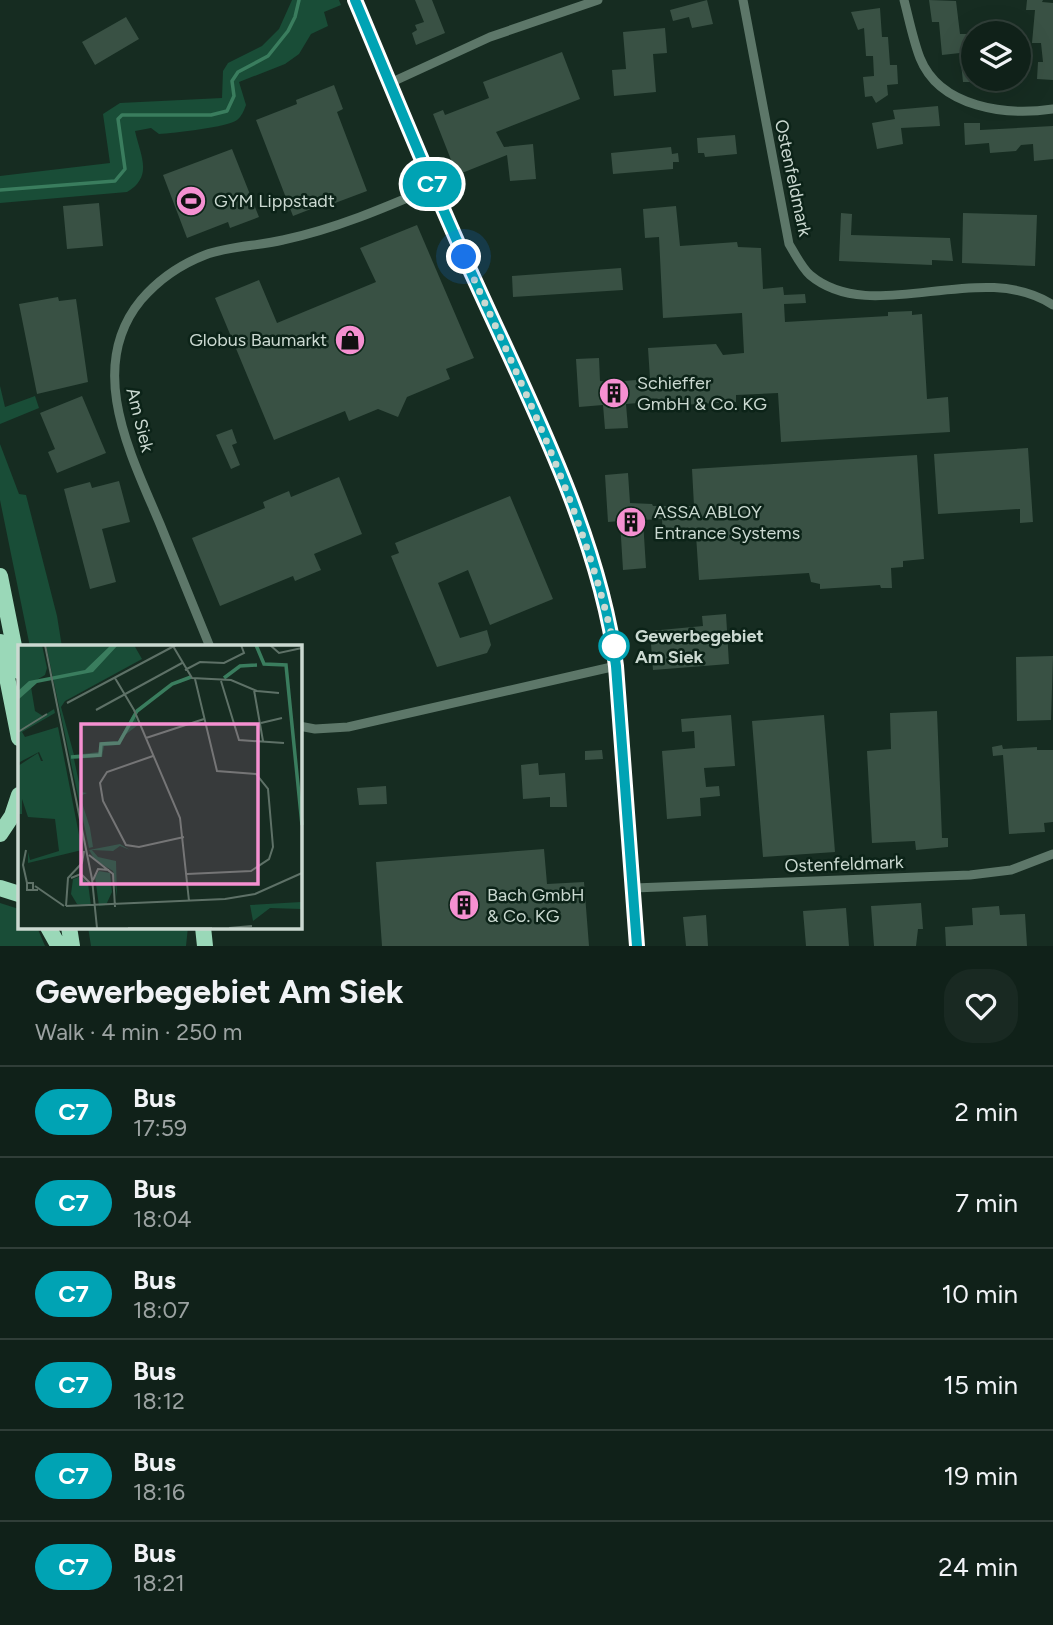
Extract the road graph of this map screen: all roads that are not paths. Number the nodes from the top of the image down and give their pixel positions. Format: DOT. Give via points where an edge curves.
graph roads {
  1 [pos="355,0"];
  2 [pos="598,0"];
  3 [pos="743,0"];
  4 [pos="904,0"];
  5 [pos="390,83"];
  6 [pos="1053,108"];
  7 [pos="433,187"];
  8 [pos="1053,305"];
  9 [pos="0,576"];
  10 [pos="0,642"];
  11 [pos="209,645"];
  12 [pos="18,666"];
  13 [pos="616,666"];
  14 [pos="301,726"];
  15 [pos="18,733"];
  16 [pos="18,798"];
  17 [pos="0,834"];
  18 [pos="1053,854"];
  19 [pos="0,888"];
  20 [pos="634,888"];
  21 [pos="18,894"];
  22 [pos="50,928"];
  23 [pos="195,928"];
  24 [pos="203,928"];
  25 [pos="66,938"];
  26 [pos="196,946"];
  27 [pos="205,946"];
  28 [pos="637,946"];
  1 -- 5 [label="street"];
  2 -- 5 [label="street" via="490,37"];
  3 -- 8 [label="street, Ostenfeldmark" via="789,244 809,275 840,291 866,296 986,286 1015,289"];
  4 -- 6 [label="street" via="921,59 943,91 1012,111"];
  5 -- 7 [label="street"];
  7 -- 11 [label="street, Am Siek" via="322,230 208,254 176,268 132,311 117,346 114,381 119,416"];
  7 -- 13 [label="street" via="555,459 605,605"];
  9 -- 12 [label="highway"];
  10 -- 15 [label="highway"];
  13 -- 14 [label="street" via="348,727"];
  13 -- 20 [label="street"];
  16 -- 17 [label="highway"];
  18 -- 20 [label="street, Ostenfeldmark" via="1011,870 970,875"];
  19 -- 21 [label="highway"];
  20 -- 28 [label="street"];
  22 -- 25 [label="highway"];
  23 -- 26 [label="highway"];
  24 -- 27 [label="highway"];
}
